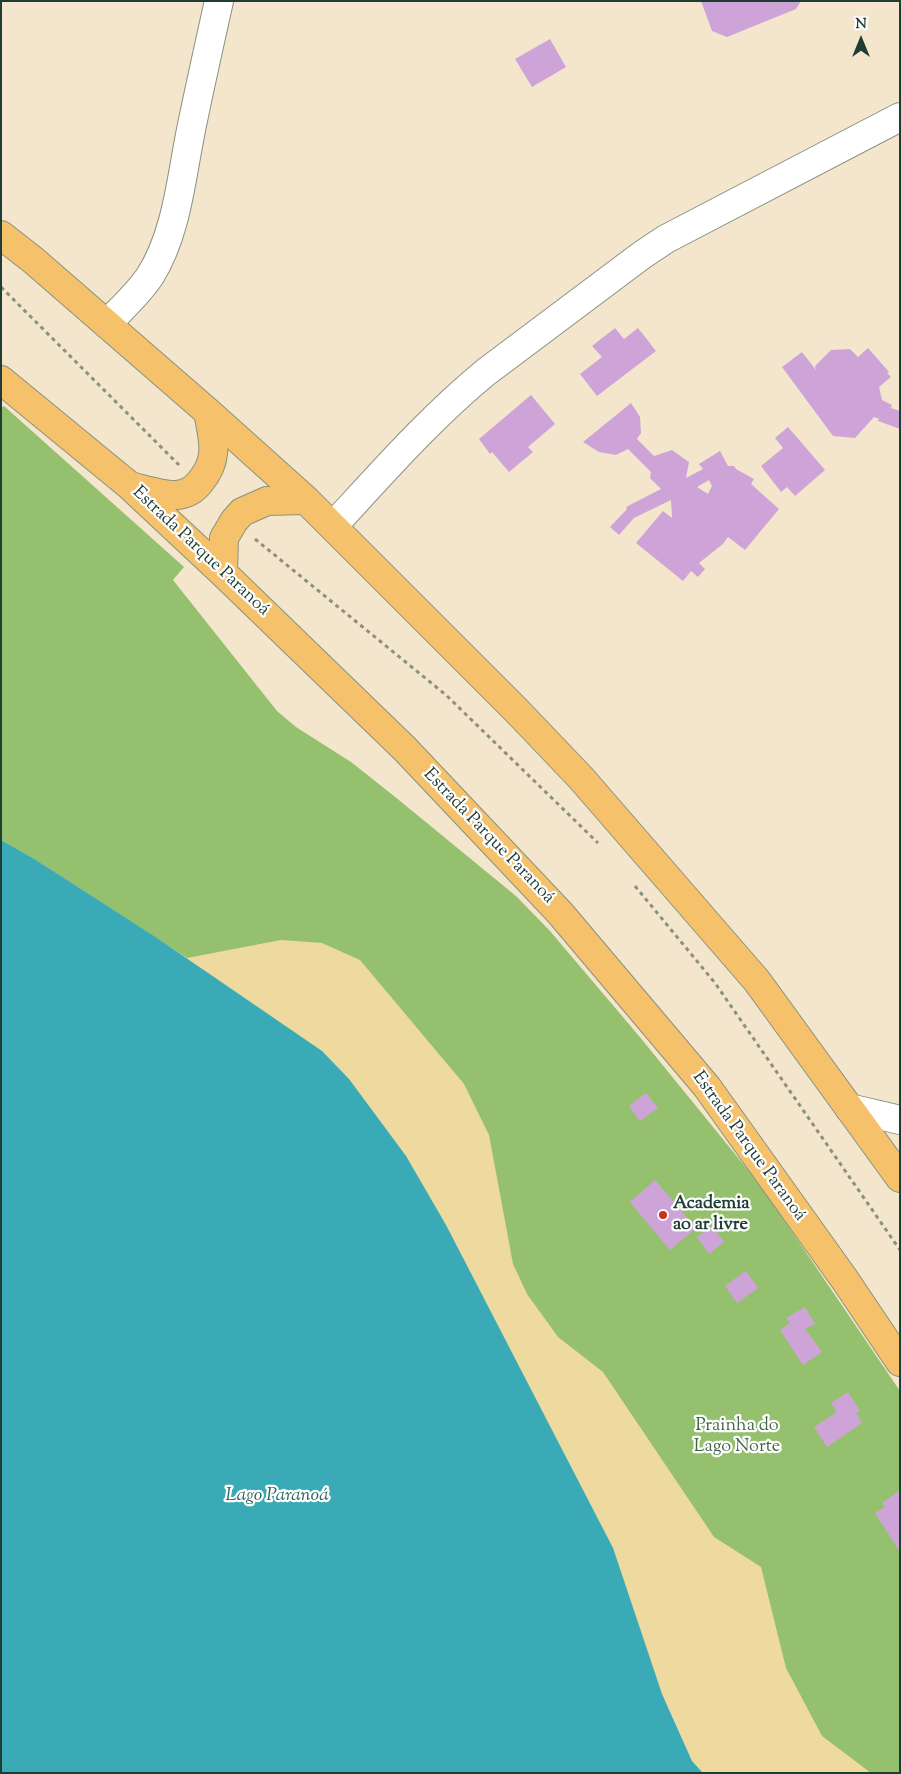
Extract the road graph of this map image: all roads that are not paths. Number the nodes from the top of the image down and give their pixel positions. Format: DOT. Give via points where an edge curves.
graph roads {
  1 [pos="219,1"];
  2 [pos="900,117"];
  3 [pos="1,235"];
  4 [pos="106,324"];
  5 [pos="1,380"];
  6 [pos="208,412"];
  7 [pos="130,486"];
  8 [pos="306,500"];
  9 [pos="333,526"];
  10 [pos="223,573"];
  11 [pos="849,1108"];
  12 [pos="900,1120"];
  13 [pos="900,1178"];
  14 [pos="900,1362"];
  1 -- 4 [label="street" via="174,215 162,252 150,276"];
  2 -- 9 [label="street" via="666,239 642,255 461,393"];
  3 -- 4 [label="main road"];
  4 -- 6 [label="main road"];
  5 -- 7 [label="main road, Estrada Parque Paranoá"];
  6 -- 7 [label="main road" via="214,440 213,461 198,485 175,495"];
  6 -- 8 [label="main road"];
  7 -- 10 [label="main road, Estrada Parque Paranoá"];
  8 -- 9 [label="main road"];
  8 -- 10 [label="main road" via="267,501 242,512 224,538"];
  9 -- 11 [label="main road" via="581,778 757,981"];
  10 -- 14 [label="main road, Estrada Parque Paranoá" via="405,749 560,912 707,1087"];
  11 -- 12 [label="street"];
  11 -- 13 [label="main road"];
}
